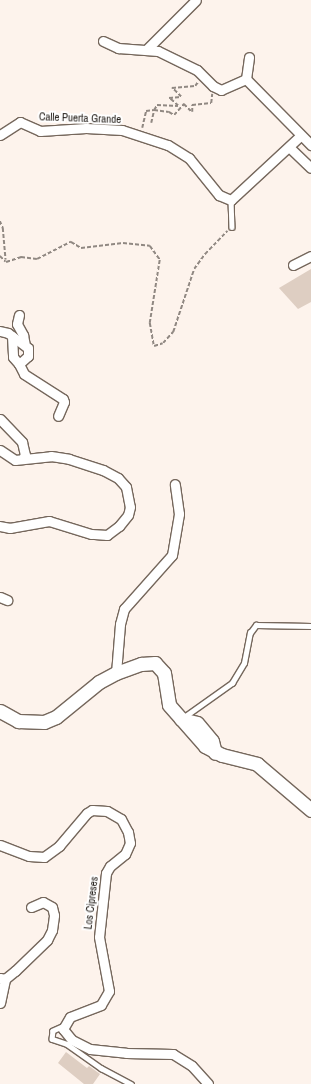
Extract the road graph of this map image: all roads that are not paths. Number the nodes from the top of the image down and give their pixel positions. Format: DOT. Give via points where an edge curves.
graph roads {
  1 [pos="196,0"];
  2 [pos="103,42"];
  3 [pos="147,49"];
  4 [pos="249,57"];
  5 [pos="246,79"];
  6 [pos="0,135"];
  7 [pos="300,136"];
  8 [pos="311,145"];
  9 [pos="288,147"];
  10 [pos="311,168"];
  11 [pos="231,200"];
  12 [pos="232,227"];
  13 [pos="311,256"];
  14 [pos="293,265"];
  15 [pos="19,315"];
  16 [pos="0,331"];
  17 [pos="12,336"];
  18 [pos="25,344"];
  19 [pos="19,364"];
  20 [pos="58,416"];
  21 [pos="0,419"];
  22 [pos="0,450"];
  23 [pos="23,458"];
  24 [pos="175,484"];
  25 [pos="0,526"];
  26 [pos="311,626"];
  27 [pos="116,673"];
  28 [pos="0,711"];
  29 [pos="178,715"];
  30 [pos="311,810"];
  31 [pos="0,845"];
  32 [pos="31,907"];
  33 [pos="2,978"];
  34 [pos="0,1003"];
  35 [pos="62,1027"];
  36 [pos="131,1084"];
  37 [pos="208,1084"];
  1 -- 3 [label="street"];
  2 -- 3 [label="street" via="118,48"];
  3 -- 5 [label="street" via="158,51 202,74 213,86 221,90"];
  4 -- 5 [label="street"];
  5 -- 7 [label="street"];
  6 -- 11 [label="street, Calle Puerta Grande" via="20,122 40,131 86,128 122,130 140,135 168,145 189,158 219,195"];
  7 -- 8 [label="street"];
  7 -- 9 [label="street"];
  9 -- 10 [label="street"];
  9 -- 11 [label="street"];
  11 -- 12 [label="lane"];
  13 -- 14 [label="street"];
  15 -- 18 [label="street" via="17,324"];
  16 -- 17 [label="street"];
  17 -- 18 [label="street"];
  17 -- 19 [label="street" via="13,357"];
  18 -- 19 [label="street" via="29,352"];
  19 -- 20 [label="street" via="24,374 63,399"];
  21 -- 23 [label="street" via="22,442 25,455"];
  22 -- 23 [label="street" via="11,459"];
  23 -- 25 [label="street" via="51,456 69,459 112,475 126,487 129,500 128,515 115,531 107,535 91,534 49,521 10,528"];
  24 -- 27 [label="street" via="179,514 172,555 124,609 120,624"];
  26 -- 29 [label="lane" via="256,625 250,633 244,663 232,683"];
  27 -- 28 [label="street" via="99,682 51,719 31,723 18,721"];
  27 -- 29 [label="street" via="141,664 156,663 162,669 166,682 166,698"];
  29 -- 30 [label="street" via="197,738 215,753 257,764"];
  31 -- 35 [label="street, Los Cipreses" via="29,856 44,857 59,846 82,816 92,810 115,814 126,827 130,837 129,849 106,873 99,946 110,985 105,1001 96,1008 70,1017"];
  32 -- 33 [label="street" via="43,902 52,907 52,930 40,948"];
  33 -- 34 [label="street"];
  35 -- 36 [label="lane" via="53,1031 52,1039 67,1044 101,1068"];
  35 -- 37 [label="street" via="72,1040 90,1049 126,1054 173,1054 192,1066"];
}
